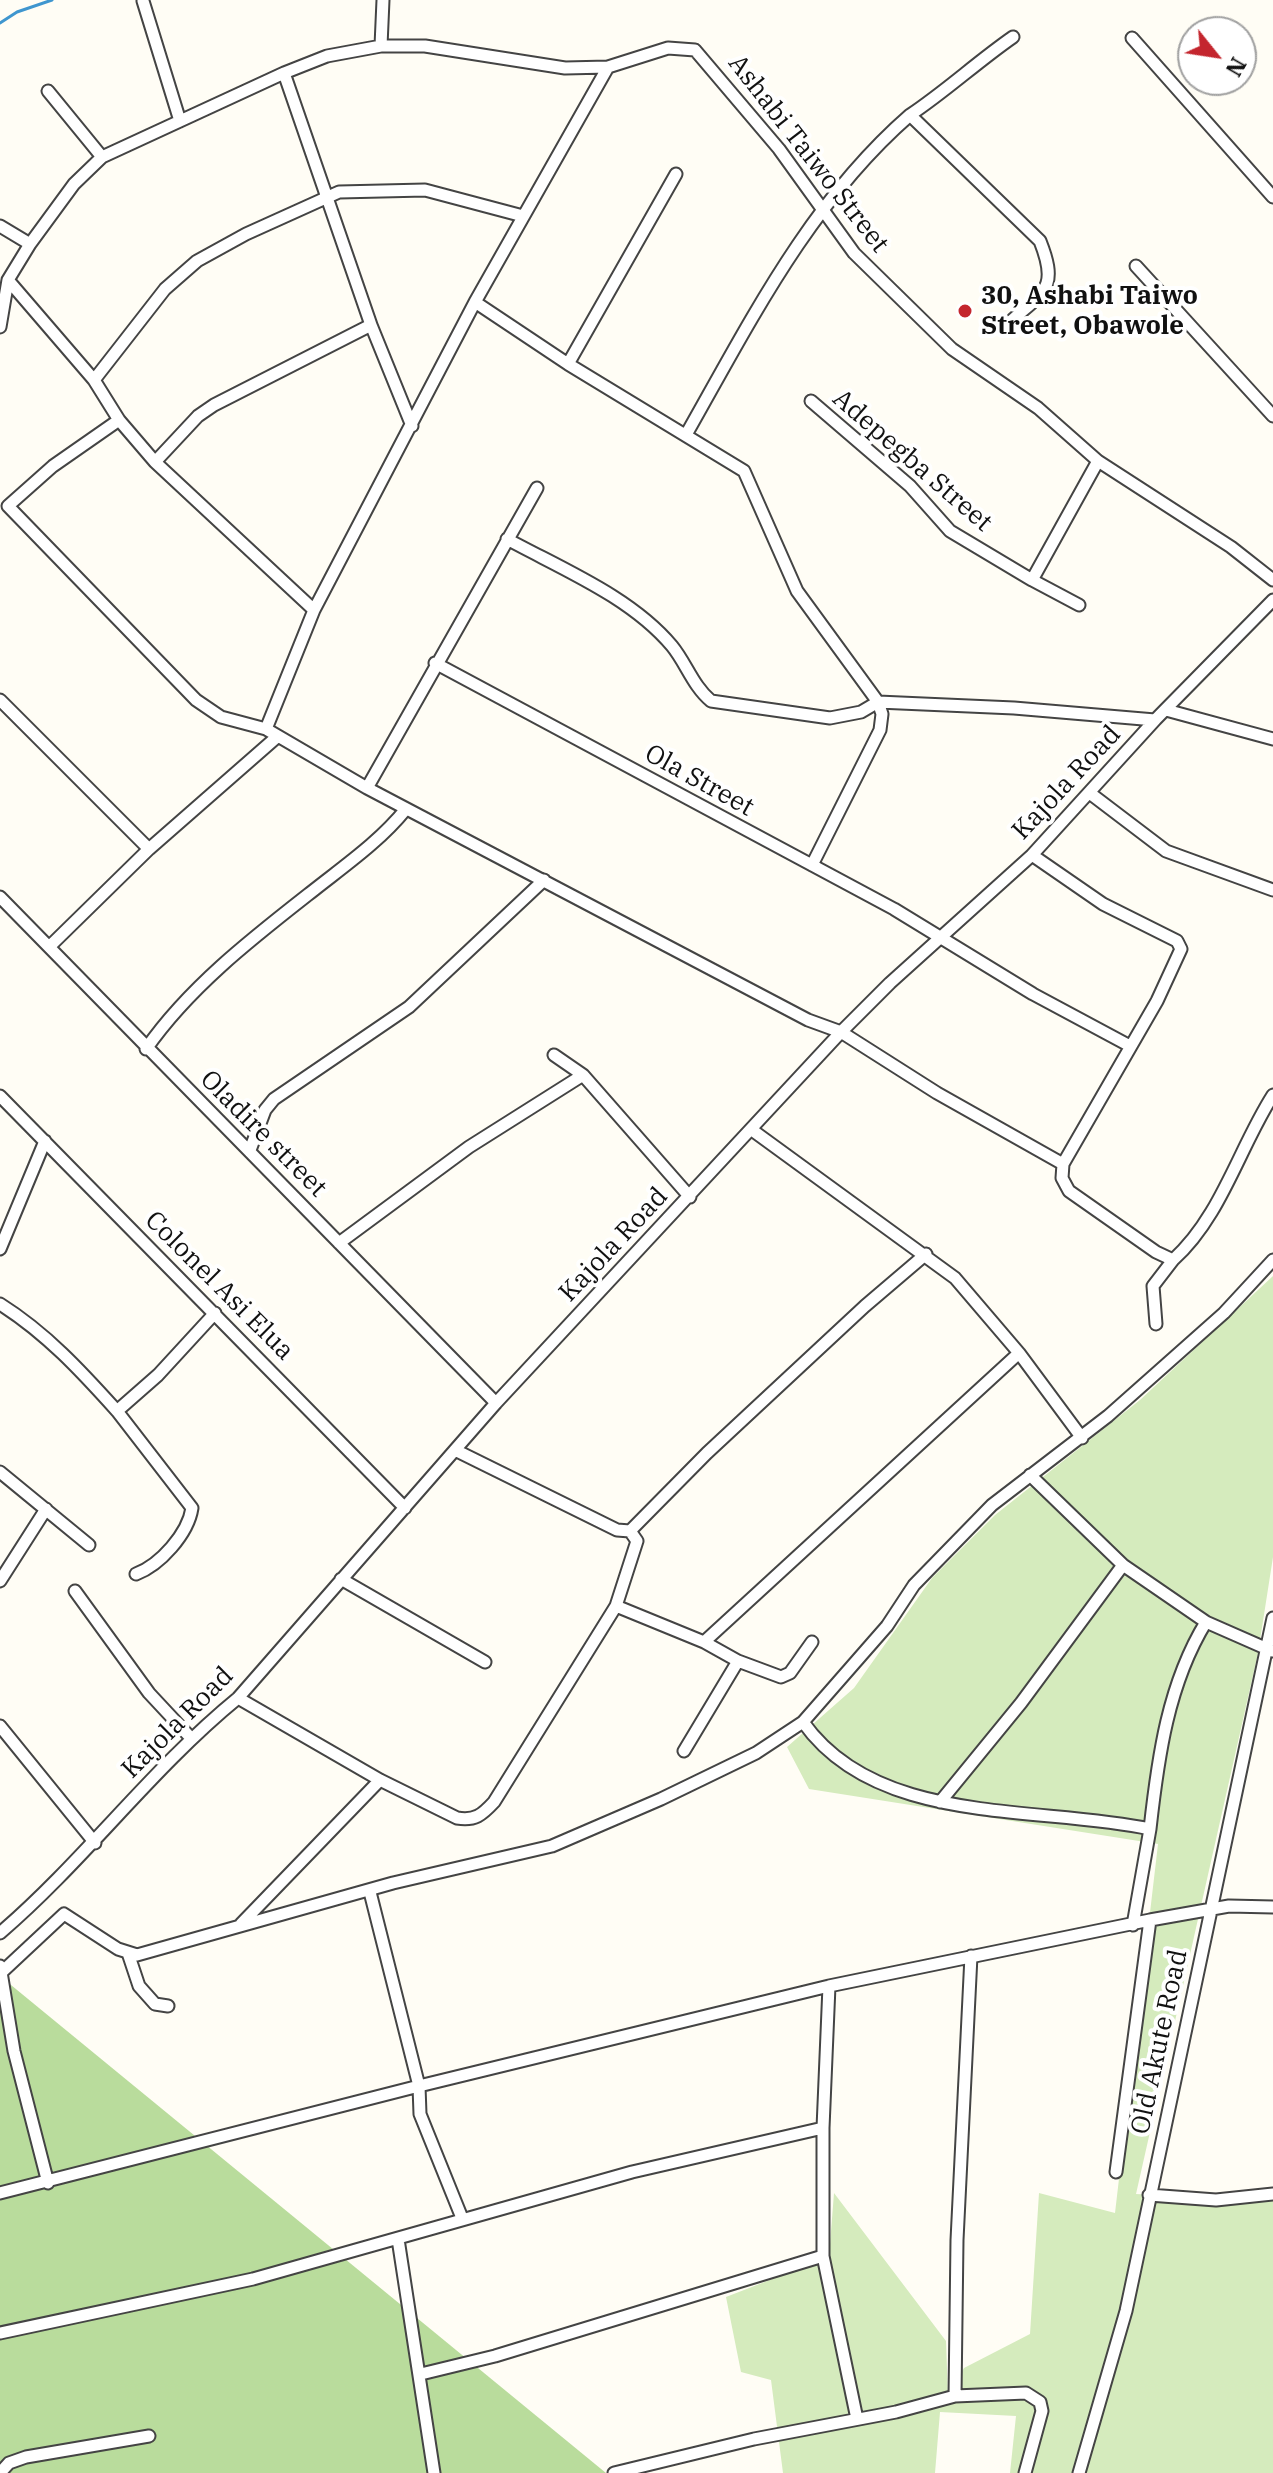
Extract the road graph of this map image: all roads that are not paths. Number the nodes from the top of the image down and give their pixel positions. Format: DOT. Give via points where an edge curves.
graph roads {
  1 [pos="383,0"];
  2 [pos="143,1"];
  3 [pos="1013,37"];
  4 [pos="1132,38"];
  5 [pos="381,46"];
  6 [pos="608,67"];
  7 [pos="284,73"];
  8 [pos="48,91"];
  9 [pos="910,115"];
  10 [pos="180,121"];
  11 [pos="102,157"];
  12 [pos="676,174"];
  13 [pos="1273,197"];
  14 [pos="327,198"];
  15 [pos="821,211"];
  16 [pos="523,216"];
  17 [pos="0,226"];
  18 [pos="30,244"];
  19 [pos="1136,266"];
  20 [pos="8,280"];
  21 [pos="475,302"];
  22 [pos="1010,322"];
  23 [pos="371,325"];
  24 [pos="0,327"];
  25 [pos="568,364"];
  26 [pos="94,380"];
  27 [pos="811,401"];
  28 [pos="1273,416"];
  29 [pos="119,420"];
  30 [pos="412,426"];
  31 [pos="687,433"];
  32 [pos="1098,461"];
  33 [pos="155,462"];
  34 [pos="537,488"];
  35 [pos="4,508"];
  36 [pos="507,539"];
  37 [pos="1032,580"];
  38 [pos="1273,580"];
  39 [pos="1273,600"];
  40 [pos="1079,605"];
  41 [pos="314,610"];
  42 [pos="435,663"];
  43 [pos="0,700"];
  44 [pos="878,702"];
  45 [pos="1166,710"];
  46 [pos="1155,720"];
  47 [pos="266,729"];
  48 [pos="278,736"];
  49 [pos="1273,739"];
  50 [pos="367,788"];
  51 [pos="1091,794"];
  52 [pos="406,809"];
  53 [pos="149,849"];
  54 [pos="1032,855"];
  55 [pos="812,865"];
  56 [pos="544,880"];
  57 [pos="1273,890"];
  58 [pos="0,897"];
  59 [pos="943,936"];
  60 [pos="50,946"];
  61 [pos="841,1032"];
  62 [pos="1130,1046"];
  63 [pos="146,1049"];
  64 [pos="554,1055"];
  65 [pos="583,1075"];
  66 [pos="1273,1095"];
  67 [pos="0,1096"];
  68 [pos="752,1130"];
  69 [pos="45,1141"];
  70 [pos="250,1150"];
  71 [pos="1063,1164"];
  72 [pos="690,1197"];
  73 [pos="339,1243"];
  74 [pos="0,1249"];
  75 [pos="926,1254"];
  76 [pos="1173,1260"];
  77 [pos="1273,1260"];
  78 [pos="0,1304"];
  79 [pos="215,1313"];
  80 [pos="1156,1324"];
  81 [pos="1019,1353"];
  82 [pos="496,1403"];
  83 [pos="117,1411"];
  84 [pos="1082,1438"];
  85 [pos="457,1451"];
  86 [pos="0,1472"];
  87 [pos="1030,1475"];
  88 [pos="405,1508"];
  89 [pos="46,1509"];
  90 [pos="630,1531"];
  91 [pos="89,1545"];
  92 [pos="1123,1565"];
  93 [pos="136,1574"];
  94 [pos="341,1579"];
  95 [pos="0,1581"];
  96 [pos="75,1591"];
  97 [pos="616,1606"];
  98 [pos="1273,1618"];
  99 [pos="1206,1622"];
  100 [pos="704,1642"];
  101 [pos="812,1642"];
  102 [pos="1270,1651"];
  103 [pos="738,1661"];
  104 [pos="485,1662"];
  105 [pos="238,1698"];
  106 [pos="803,1722"];
  107 [pos="0,1726"];
  108 [pos="190,1737"];
  109 [pos="684,1751"];
  110 [pos="380,1780"];
  111 [pos="940,1802"];
  112 [pos="1150,1829"];
  113 [pos="95,1843"];
  114 [pos="370,1892"];
  115 [pos="1273,1907"];
  116 [pos="1211,1911"];
  117 [pos="1150,1920"];
  118 [pos="1133,1925"];
  119 [pos="239,1926"];
  120 [pos="0,1933"];
  121 [pos="128,1953"];
  122 [pos="971,1956"];
  123 [pos="2,1969"];
  124 [pos="829,1986"];
  125 [pos="2,1987"];
  126 [pos="168,2006"];
  127 [pos="419,2086"];
  128 [pos="823,2128"];
  129 [pos="1116,2172"];
  130 [pos="48,2183"];
  131 [pos="0,2193"];
  132 [pos="1273,2194"];
  133 [pos="1149,2195"];
  134 [pos="462,2218"];
  135 [pos="398,2239"];
  136 [pos="823,2256"];
  137 [pos="0,2333"];
  138 [pos="421,2374"];
  139 [pos="955,2396"];
  140 [pos="857,2419"];
  141 [pos="149,2436"];
  142 [pos="653,2468"];
  143 [pos="0,2473"];
  144 [pos="434,2473"];
  145 [pos="614,2473"];
  146 [pos="1025,2473"];
  147 [pos="1079,2473"];
  1 -- 5 [label="street"];
  2 -- 10 [label="street"];
  3 -- 9 [label="street"];
  4 -- 13 [label="street"];
  5 -- 6 [label="street, Ashabi Taiwo Street" via="425,46 565,68"];
  5 -- 7 [label="street, Ashabi Taiwo Street" via="327,56"];
  6 -- 15 [label="street, Ashabi Taiwo Street" via="668,48 695,50 779,149"];
  6 -- 16 [label="street"];
  7 -- 10 [label="street, Ashabi Taiwo Street"];
  7 -- 14 [label="street"];
  8 -- 11 [label="street"];
  9 -- 15 [label="street" via="880,141"];
  9 -- 22 [label="street" via="1040,241 1050,279"];
  10 -- 11 [label="street, Ashabi Taiwo Street"];
  11 -- 18 [label="street, Ashabi Taiwo Street" via="74,184"];
  12 -- 25 [label="street"];
  14 -- 16 [label="street" via="351,189 407,188"];
  14 -- 23 [label="street"];
  14 -- 26 [label="street" via="197,261 165,289"];
  15 -- 31 [label="street" via="791,250"];
  15 -- 32 [label="street, Ashabi Taiwo Street" via="854,253 952,349 1038,408"];
  16 -- 21 [label="street"];
  17 -- 18 [label="street"];
  18 -- 20 [label="street, Ashabi Taiwo Street"];
  19 -- 28 [label="street"];
  20 -- 24 [label="street, Ashabi Taiwo Street"];
  20 -- 26 [label="street"];
  21 -- 25 [label="street"];
  21 -- 30 [label="street"];
  23 -- 30 [label="street"];
  23 -- 33 [label="street" via="214,405"];
  25 -- 31 [label="street"];
  26 -- 29 [label="street"];
  27 -- 37 [label="street, Adepegba Street" via="910,486 950,531"];
  29 -- 33 [label="street"];
  29 -- 35 [label="street"];
  30 -- 41 [label="street"];
  31 -- 44 [label="street" via="744,471 797,591"];
  32 -- 37 [label="street"];
  32 -- 38 [label="street, Ashabi Taiwo Street"];
  33 -- 41 [label="street"];
  34 -- 36 [label="street"];
  35 -- 47 [label="street" via="196,700 221,717"];
  36 -- 42 [label="street"];
  36 -- 44 [label="street" via="644,620 672,646 711,701 830,718 861,712"];
  37 -- 40 [label="street, Adepegba Street"];
  39 -- 45 [label="street, Kajola Road"];
  41 -- 47 [label="street"];
  42 -- 50 [label="street"];
  42 -- 55 [label="street, Ola Street"];
  43 -- 53 [label="street"];
  44 -- 46 [label="street"];
  44 -- 55 [label="street" via="880,730"];
  45 -- 46 [label="street, Kajola Road"];
  45 -- 49 [label="street"];
  46 -- 51 [label="street, Kajola Road"];
  47 -- 48 [label="street"];
  48 -- 50 [label="street"];
  48 -- 53 [label="street"];
  50 -- 52 [label="street"];
  51 -- 54 [label="street, Kajola Road"];
  51 -- 57 [label="street" via="1166,851"];
  52 -- 56 [label="street"];
  52 -- 63 [label="street" via="376,842 190,994"];
  53 -- 60 [label="street"];
  54 -- 59 [label="street, Kajola Road"];
  54 -- 62 [label="street" via="1103,904 1177,941 1178,958"];
  55 -- 59 [label="street, Ola Street"];
  56 -- 61 [label="street" via="808,1020"];
  56 -- 70 [label="street" via="409,1007 274,1099"];
  58 -- 60 [label="street, Oladire street"];
  59 -- 61 [label="street, Kajola Road"];
  59 -- 62 [label="street, Ola Street" via="986,967"];
  60 -- 63 [label="street, Oladire street"];
  61 -- 68 [label="street, Kajola Road"];
  61 -- 71 [label="street"];
  62 -- 71 [label="street"];
  63 -- 70 [label="street, Oladire street"];
  64 -- 65 [label="street"];
  65 -- 72 [label="street"];
  65 -- 73 [label="street" via="469,1147"];
  66 -- 76 [label="street" via="1220,1195 1188,1247"];
  67 -- 69 [label="street, Colonel Asi Elua"];
  68 -- 72 [label="street, Kajola Road"];
  68 -- 75 [label="street"];
  69 -- 74 [label="street"];
  69 -- 79 [label="street, Colonel Asi Elua"];
  70 -- 73 [label="street, Oladire street"];
  71 -- 76 [label="street" via="1062,1178 1069,1191"];
  72 -- 82 [label="street, Kajola Road"];
  73 -- 82 [label="street, Oladire street"];
  75 -- 81 [label="street" via="955,1278"];
  75 -- 90 [label="street" via="688,1470"];
  76 -- 80 [label="street" via="1153,1286"];
  77 -- 84 [label="street" via="1224,1313"];
  78 -- 83 [label="street" via="74,1363"];
  79 -- 83 [label="street"];
  79 -- 88 [label="street, Colonel Asi Elua"];
  81 -- 84 [label="street"];
  81 -- 100 [label="street"];
  82 -- 85 [label="street, Kajola Road"];
  83 -- 93 [label="street" via="192,1508 165,1555"];
  84 -- 87 [label="street"];
  85 -- 88 [label="street, Kajola Road"];
  85 -- 90 [label="street" via="617,1530"];
  86 -- 89 [label="street"];
  87 -- 92 [label="street"];
  87 -- 106 [label="street" via="992,1505 914,1585 887,1626"];
  88 -- 94 [label="street, Kajola Road"];
  89 -- 91 [label="street"];
  89 -- 95 [label="street"];
  90 -- 97 [label="street" via="637,1541 635,1556"];
  92 -- 99 [label="street"];
  92 -- 111 [label="street" via="1027,1696"];
  94 -- 104 [label="street"];
  94 -- 105 [label="street, Kajola Road"];
  96 -- 108 [label="street" via="149,1693"];
  97 -- 100 [label="street"];
  97 -- 110 [label="street" via="482,1814 470,1820 457,1818"];
  98 -- 102 [label="street, Old Akute Road"];
  99 -- 102 [label="street"];
  99 -- 112 [label="street" via="1176,1688 1161,1747"];
  100 -- 103 [label="street"];
  101 -- 103 [label="street" via="790,1673 781,1677"];
  102 -- 116 [label="street, Old Akute Road"];
  103 -- 109 [label="street"];
  105 -- 108 [label="street, Kajola Road"];
  105 -- 110 [label="street"];
  106 -- 111 [label="street" via="842,1764 884,1786"];
  106 -- 114 [label="street" via="716,1773 552,1846"];
  107 -- 113 [label="street"];
  108 -- 113 [label="street, Kajola Road"];
  110 -- 119 [label="street"];
  111 -- 112 [label="street"];
  112 -- 118 [label="street"];
  113 -- 120 [label="street, Kajola Road"];
  114 -- 119 [label="street"];
  114 -- 127 [label="street"];
  115 -- 116 [label="street"];
  116 -- 117 [label="street"];
  116 -- 133 [label="street, Old Akute Road"];
  117 -- 118 [label="street"];
  117 -- 129 [label="street"];
  118 -- 122 [label="street"];
  119 -- 121 [label="street"];
  121 -- 123 [label="street" via="64,1914"];
  121 -- 126 [label="street" via="139,1986 155,2004"];
  122 -- 124 [label="street"];
  122 -- 139 [label="street"];
  123 -- 125 [label="street"];
  124 -- 127 [label="street"];
  124 -- 128 [label="street"];
  125 -- 130 [label="street"];
  127 -- 130 [label="street"];
  127 -- 134 [label="street" via="420,2114"];
  128 -- 134 [label="street"];
  128 -- 136 [label="street"];
  130 -- 131 [label="street"];
  132 -- 133 [label="street" via="1216,2200"];
  133 -- 147 [label="street, Old Akute Road" via="1112,2370"];
  134 -- 135 [label="street"];
  135 -- 137 [label="street" via="253,2279"];
  135 -- 138 [label="street"];
  136 -- 138 [label="street"];
  136 -- 140 [label="street"];
  138 -- 144 [label="street"];
  139 -- 140 [label="street"];
  139 -- 146 [label="street" via="1026,2393 1040,2402 1041,2423"];
  140 -- 142 [label="street"];
  141 -- 143 [label="street" via="26,2457"];
  142 -- 145 [label="street"];
}
